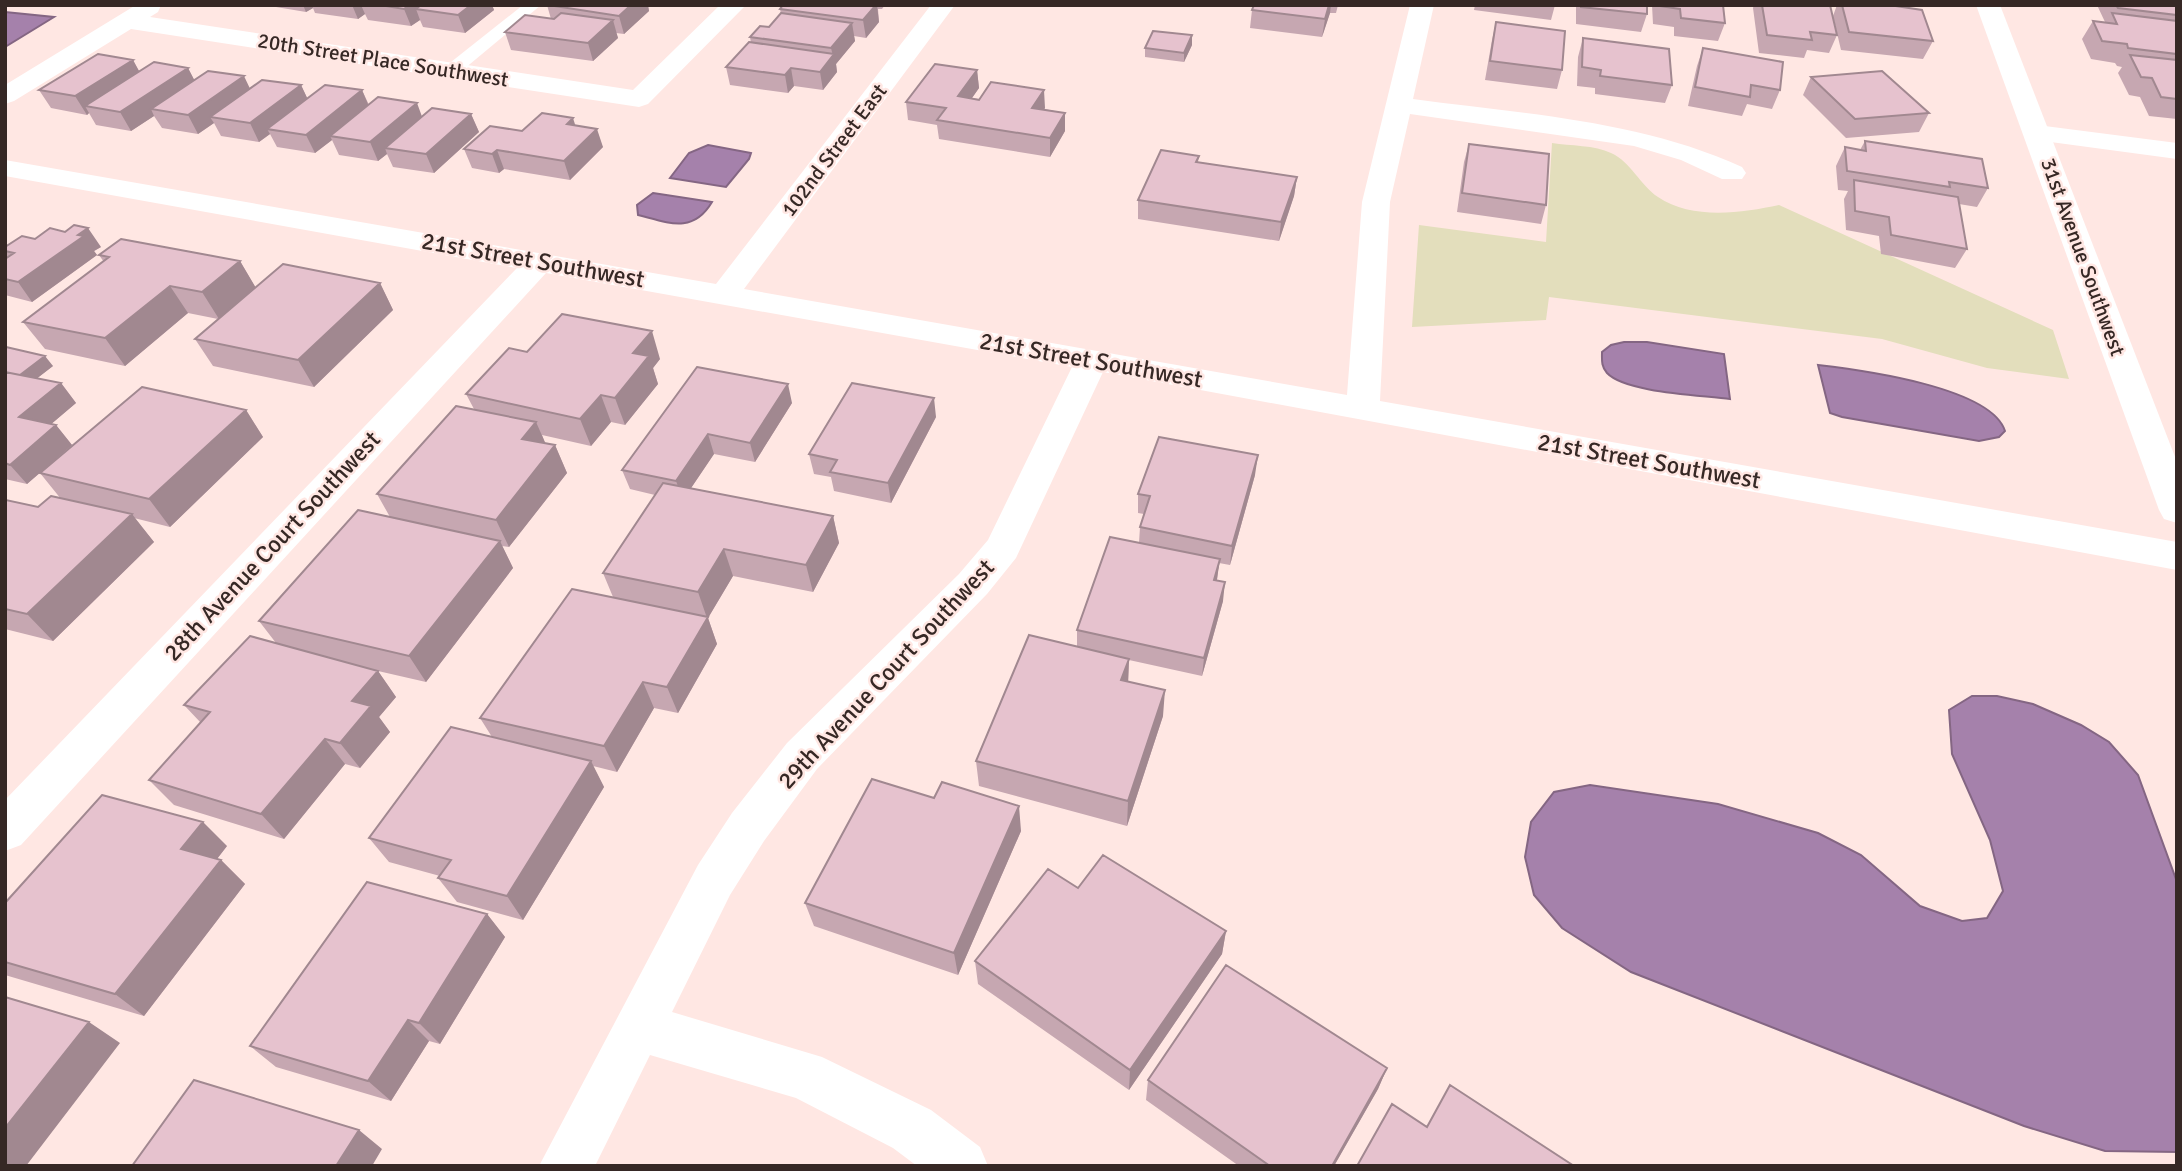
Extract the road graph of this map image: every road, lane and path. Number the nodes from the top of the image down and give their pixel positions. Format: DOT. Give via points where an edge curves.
graph roads {
  1 [pos="153,5"];
  2 [pos="533,5"];
  3 [pos="734,5"];
  4 [pos="943,5"];
  5 [pos="1422,5"];
  6 [pos="1988,5"];
  7 [pos="128,21"];
  8 [pos="452,70"];
  9 [pos="5,96"];
  10 [pos="1399,105"];
  11 [pos="2036,133"];
  12 [pos="2177,151"];
  13 [pos="5,169"];
  14 [pos="1732,173"];
  15 [pos="540,261"];
  16 [pos="724,294"];
  17 [pos="1092,360"];
  18 [pos="1363,409"];
  19 [pos="2177,510"];
  20 [pos="2177,556"];
  21 [pos="5,831"];
  22 [pos="638,1027"];
  23 [pos="566,1166"];
  24 [pos="961,1166"];
  1 -- 7 [label="street"];
  2 -- 8 [label="lane"];
  3 -- 8 [label="street, 20th Street Place Southwest" via="639,99"];
  4 -- 16 [label="street, 102nd Street East"];
  5 -- 10 [label="street"];
  6 -- 11 [label="street, 31st Avenue Southwest"];
  7 -- 8 [label="street, 20th Street Place Southwest"];
  7 -- 9 [label="street"];
  10 -- 14 [label="street" via="1637,138 1691,154"];
  10 -- 18 [label="street" via="1375,213"];
  11 -- 12 [label="street"];
  11 -- 19 [label="street, 31st Avenue Southwest"];
  13 -- 15 [label="street, 21st Street Southwest"];
  15 -- 16 [label="street, 21st Street Southwest"];
  15 -- 21 [label="street, 28th Avenue Court Southwest"];
  16 -- 17 [label="street, 21st Street Southwest"];
  17 -- 18 [label="street, 21st Street Southwest"];
  17 -- 22 [label="street, 29th Avenue Court Southwest" via="1003,548 973,584 827,729 747,827 714,880"];
  18 -- 20 [label="street, 21st Street Southwest"];
  22 -- 23 [label="street, 29th Avenue Court Southwest"];
  22 -- 24 [label="street" via="804,1075 912,1129"];
}
